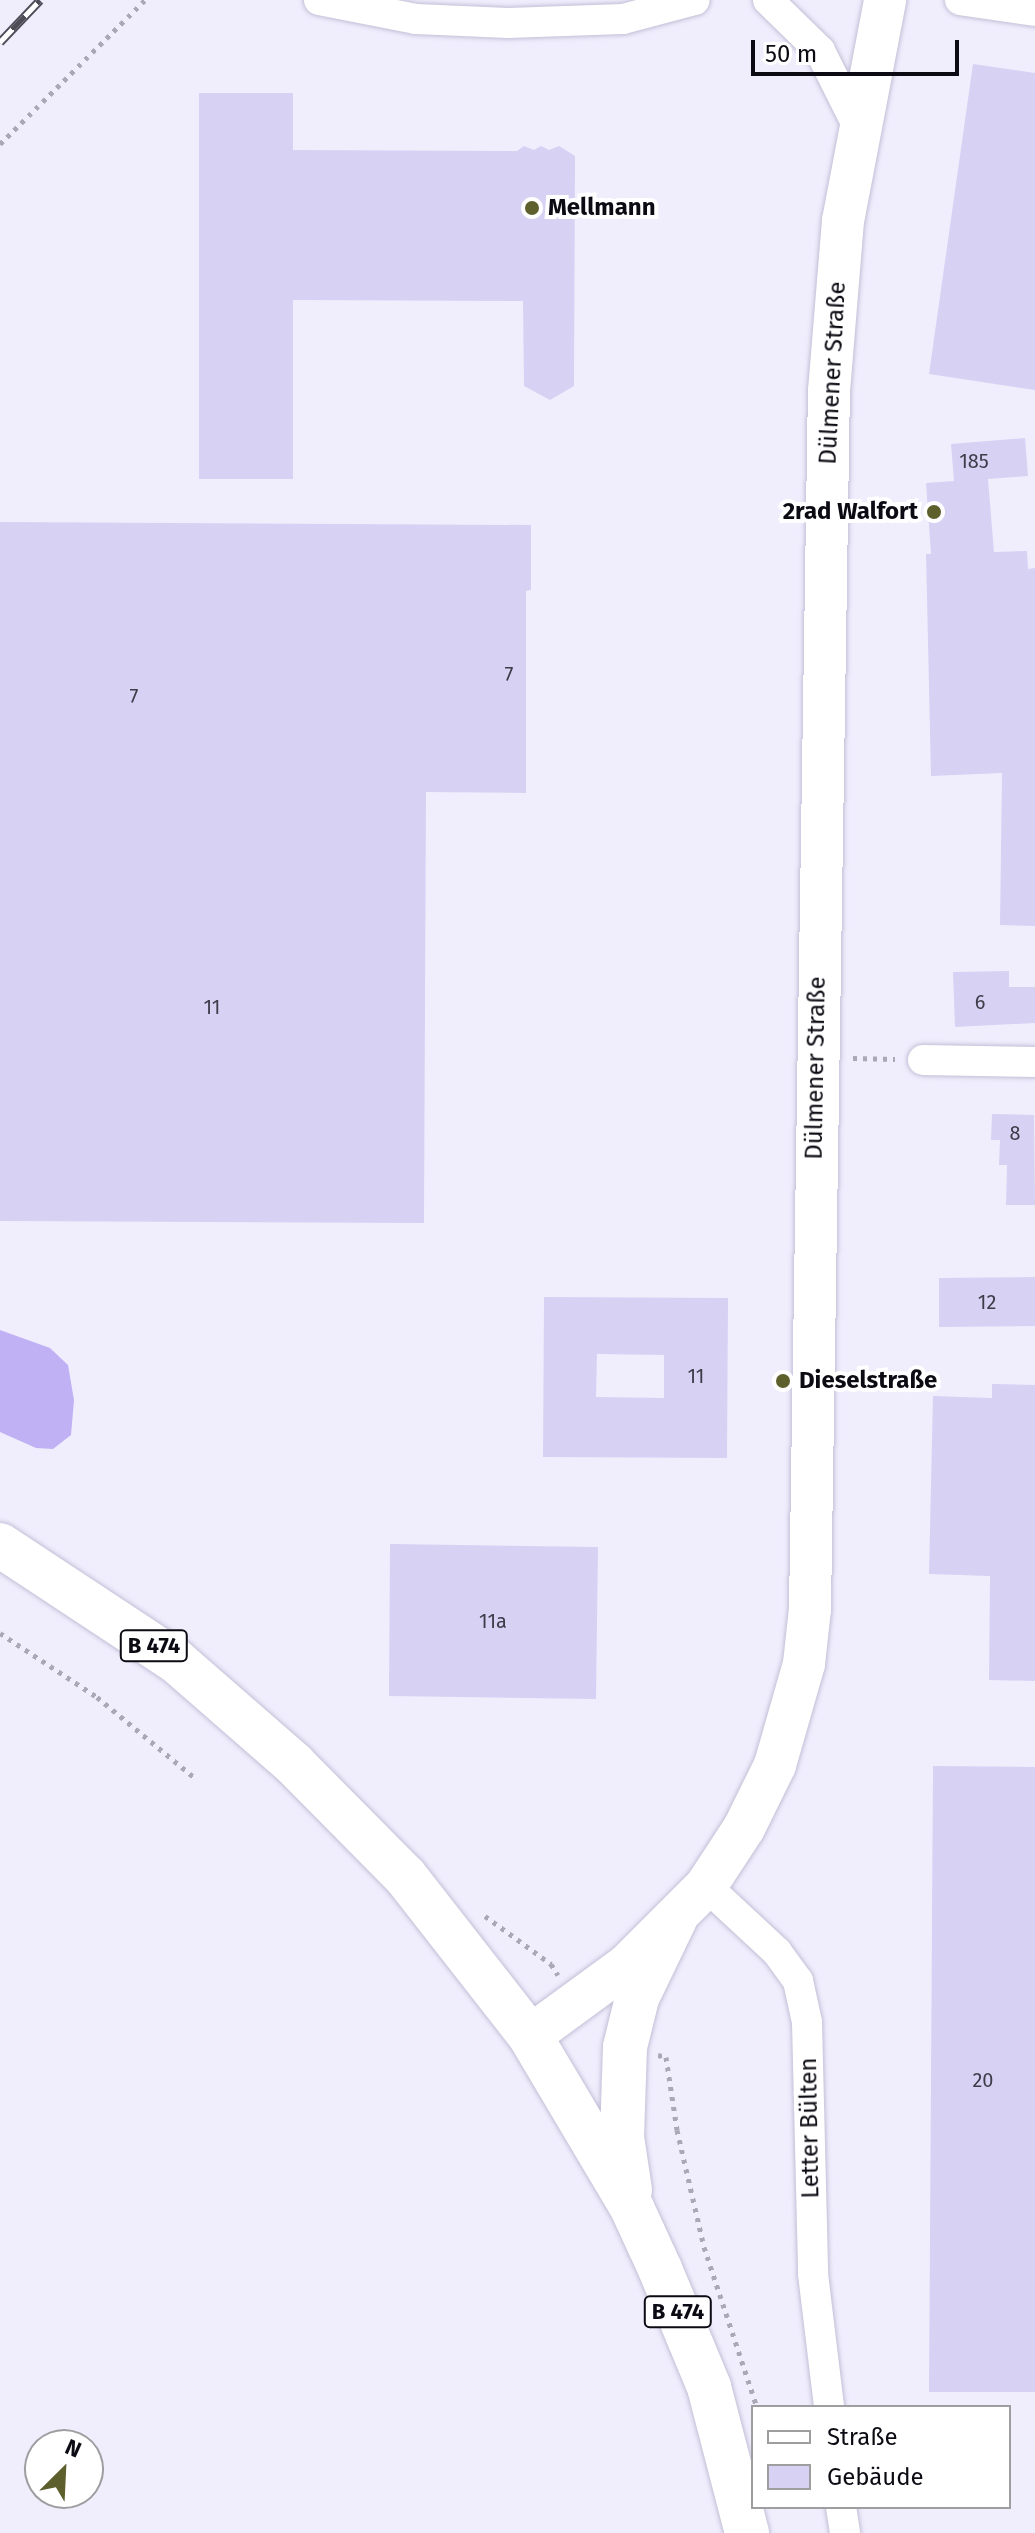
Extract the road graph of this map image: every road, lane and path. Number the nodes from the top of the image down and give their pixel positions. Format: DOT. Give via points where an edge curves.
graph roads {
  1 [pos="145,0"];
  2 [pos="319,0"];
  3 [pos="695,0"];
  4 [pos="768,0"];
  5 [pos="885,0"];
  6 [pos="960,0"];
  7 [pos="1035,11"];
  8 [pos="859,129"];
  9 [pos="0,144"];
  10 [pos="816,1057"];
  11 [pos="923,1060"];
  12 [pos="1035,1062"];
  13 [pos="0,1545"];
  14 [pos="0,1633"];
  15 [pos="196,1779"];
  16 [pos="706,1886"];
  17 [pos="675,1919"];
  18 [pos="530,2036"];
  19 [pos="625,2047"];
  20 [pos="632,2208"];
  21 [pos="756,2405"];
  22 [pos="829,2405"];
  23 [pos="841,2509"];
  24 [pos="747,2533"];
  25 [pos="845,2533"];
  1 -- 9 [label="path"];
  2 -- 3 [label="street" via="416,19 508,23 623,19"];
  4 -- 8 [label="street" via="820,51"];
  5 -- 8 [label="street, Dülmener Straße"];
  6 -- 7 [label="street"];
  8 -- 10 [label="street, Dülmener Straße" via="843,221 829,391"];
  10 -- 11 [label="path"];
  10 -- 16 [label="street, Dülmener Straße" via="808,1634 795,1702 775,1765 744,1828"];
  11 -- 12 [label="street"];
  13 -- 18 [label="main road, B 474" via="176,1661 294,1764 405,1876"];
  14 -- 15 [label="path" via="97,1697"];
  16 -- 17 [label="street, Dülmener Straße"];
  16 -- 22 [label="street, Letter Bülten" via="777,1952 798,1981 807,2022 813,2274"];
  17 -- 18 [label="street, Dülmener Straße" via="627,1965"];
  17 -- 19 [label="main road" via="637,1998"];
  18 -- 20 [label="main road, B 474"];
  19 -- 20 [label="main road" via="622,2137"];
  19 -- 21 [label="path" via="666,2057 692,2202"];
  20 -- 24 [label="main road, B 474" via="709,2387"];
  23 -- 25 [label="street"];
}
